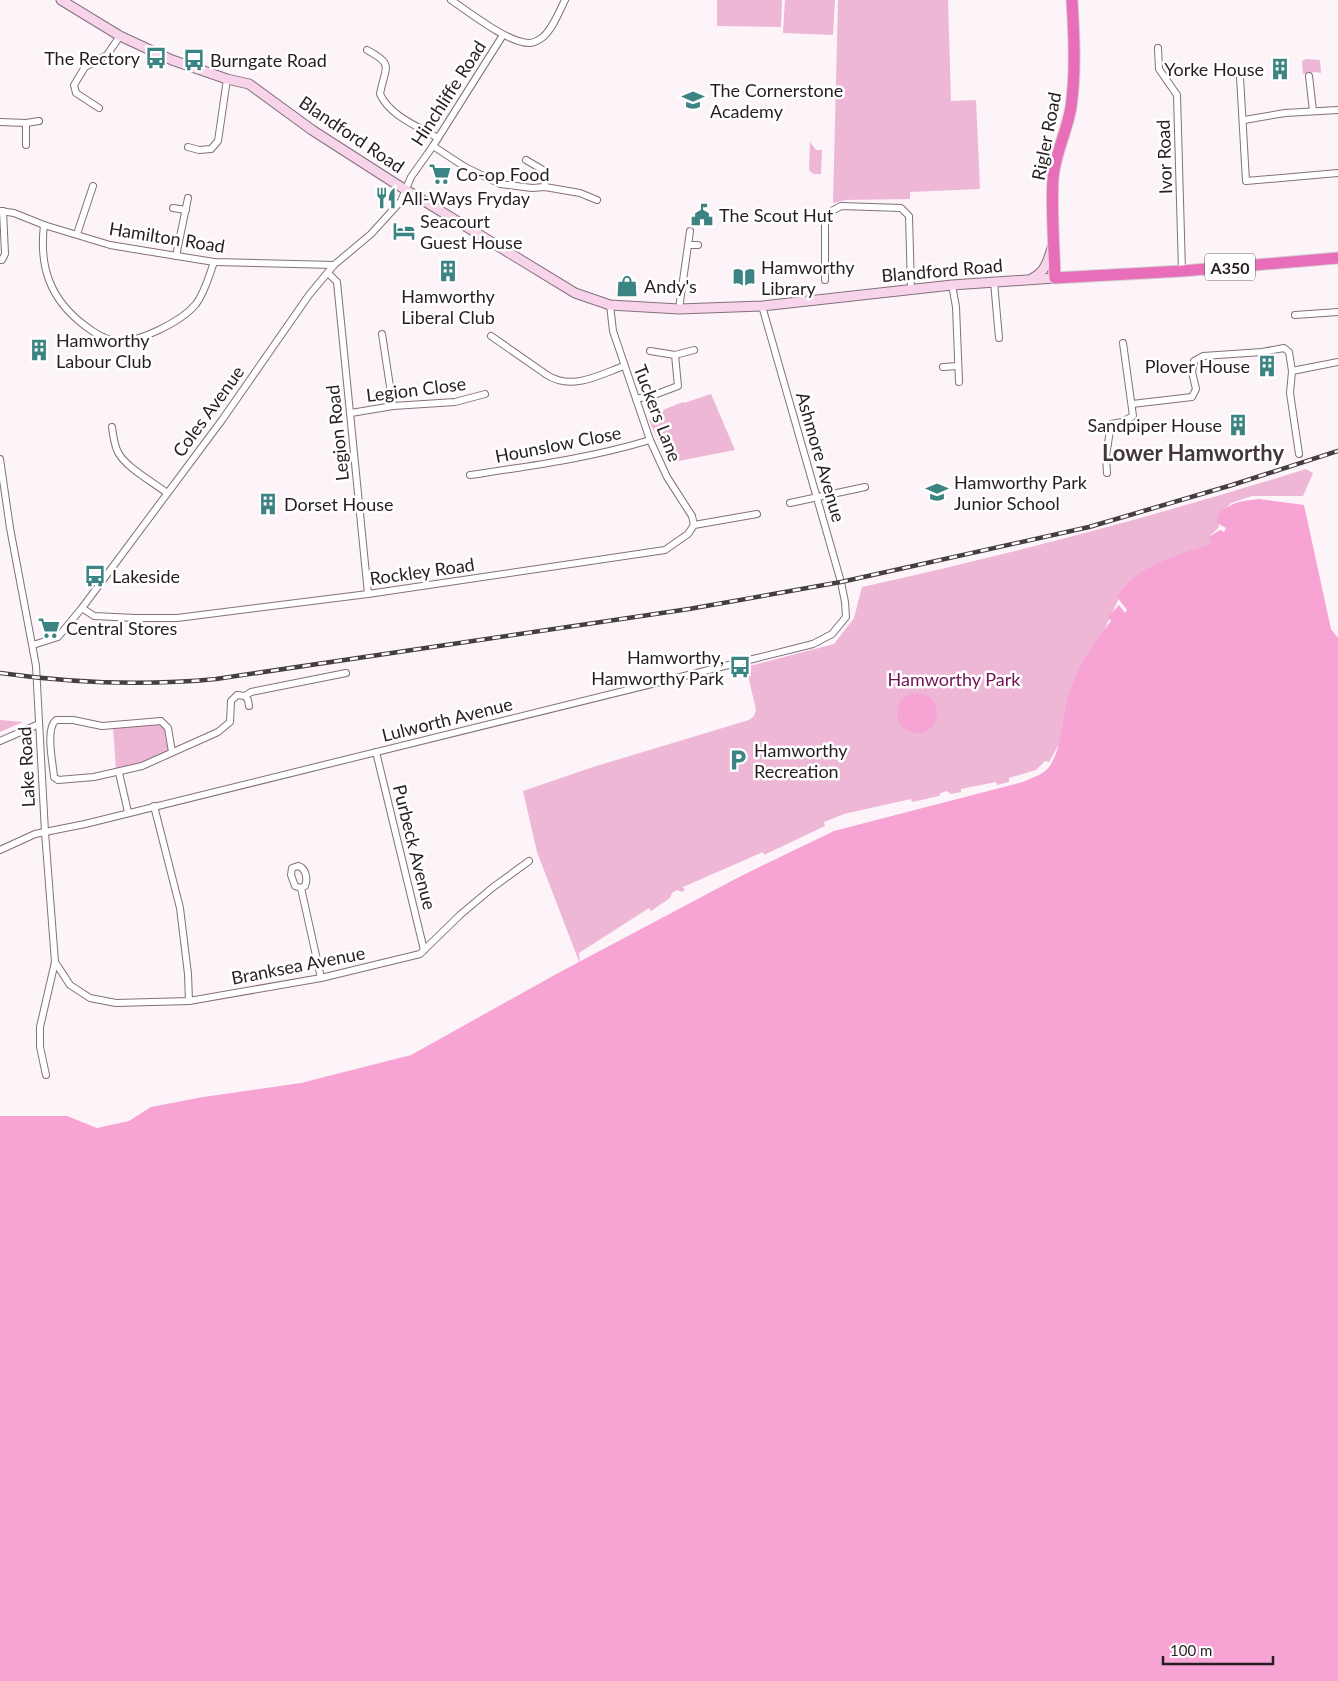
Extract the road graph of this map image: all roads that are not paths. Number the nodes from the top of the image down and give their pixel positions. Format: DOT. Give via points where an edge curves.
graph roads {
  1 [pos="61,0"];
  2 [pos="451,0"];
  3 [pos="565,0"];
  4 [pos="1072,0"];
  5 [pos="503,35"];
  6 [pos="120,36"];
  7 [pos="1158,48"];
  8 [pos="367,50"];
  9 [pos="1309,76"];
  10 [pos="1240,77"];
  11 [pos="227,79"];
  12 [pos="99,108"];
  13 [pos="1338,110"];
  14 [pos="1313,111"];
  15 [pos="39,120"];
  16 [pos="1244,120"];
  17 [pos="0,122"];
  18 [pos="26,122"];
  19 [pos="438,138"];
  20 [pos="26,145"];
  21 [pos="433,146"];
  22 [pos="188,147"];
  23 [pos="526,160"];
  24 [pos="1338,173"];
  25 [pos="93,186"];
  26 [pos="545,187"];
  27 [pos="406,190"];
  28 [pos="188,198"];
  29 [pos="598,200"];
  30 [pos="174,208"];
  31 [pos="186,210"];
  32 [pos="1,211"];
  33 [pos="44,225"];
  34 [pos="690,231"];
  35 [pos="1054,233"];
  36 [pos="77,234"];
  37 [pos="688,245"];
  38 [pos="698,245"];
  39 [pos="176,256"];
  40 [pos="1338,258"];
  41 [pos="0,260"];
  42 [pos="214,262"];
  43 [pos="334,265"];
  44 [pos="1182,271"];
  45 [pos="328,273"];
  46 [pos="1055,278"];
  47 [pos="825,280"];
  48 [pos="1031,280"];
  49 [pos="994,282"];
  50 [pos="952,285"];
  51 [pos="911,289"];
  52 [pos="610,305"];
  53 [pos="762,306"];
  54 [pos="678,309"];
  55 [pos="1338,312"];
  56 [pos="1295,315"];
  57 [pos="382,334"];
  58 [pos="491,336"];
  59 [pos="999,338"];
  60 [pos="1123,343"];
  61 [pos="694,350"];
  62 [pos="650,351"];
  63 [pos="675,355"];
  64 [pos="1338,362"];
  65 [pos="624,366"];
  66 [pos="958,366"];
  67 [pos="943,367"];
  68 [pos="1292,371"];
  69 [pos="959,382"];
  70 [pos="485,394"];
  71 [pos="636,399"];
  72 [pos="1132,404"];
  73 [pos="393,406"];
  74 [pos="351,412"];
  75 [pos="112,427"];
  76 [pos="650,440"];
  77 [pos="1299,454"];
  78 [pos="0,458"];
  79 [pos="1107,473"];
  80 [pos="470,475"];
  81 [pos="865,487"];
  82 [pos="167,493"];
  83 [pos="818,498"];
  84 [pos="790,503"];
  85 [pos="757,514"];
  86 [pos="694,525"];
  87 [pos="368,594"];
  88 [pos="82,608"];
  89 [pos="846,616"];
  90 [pos="33,646"];
  91 [pos="346,673"];
  92 [pos="245,696"];
  93 [pos="249,706"];
  94 [pos="39,724"];
  95 [pos="0,741"];
  96 [pos="172,752"];
  97 [pos="376,752"];
  98 [pos="119,773"];
  99 [pos="154,806"];
  100 [pos="128,812"];
  101 [pos="45,832"];
  102 [pos="0,850"];
  103 [pos="530,861"];
  104 [pos="301,888"];
  105 [pos="424,950"];
  106 [pos="55,962"];
  107 [pos="321,978"];
  108 [pos="189,1001"];
  109 [pos="46,1075"];
  1 -- 6 [label="main road, Blandford Road"];
  2 -- 5 [label="street"];
  3 -- 5 [label="street, Hinchliffe Road" via="549,30 540,39 528,43"];
  4 -- 35 [label="highway, Rigler Road" via="1075,45 1073,92 1054,168"];
  5 -- 19 [label="street, Hinchliffe Road"];
  6 -- 11 [label="main road, Blandford Road" via="172,60"];
  6 -- 12 [label="street" via="107,55 85,67 74,85 76,92"];
  7 -- 44 [label="street, Ivor Road" via="1159,69 1177,95"];
  8 -- 19 [label="street" via="386,63 380,94 386,105"];
  9 -- 14 [label="street"];
  10 -- 16 [label="street"];
  11 -- 22 [label="street" via="218,141 211,149"];
  11 -- 27 [label="main road, Blandford Road" via="249,84 312,130"];
  13 -- 14 [label="street"];
  14 -- 16 [label="street"];
  15 -- 18 [label="street"];
  16 -- 24 [label="street" via="1246,181"];
  17 -- 18 [label="street"];
  18 -- 20 [label="street"];
  19 -- 21 [label="street, Hinchliffe Road"];
  21 -- 26 [label="street" via="500,184"];
  21 -- 27 [label="street, Hinchliffe Road" via="411,177"];
  23 -- 26 [label="street" via="543,170"];
  25 -- 36 [label="street"];
  26 -- 29 [label="street"];
  27 -- 43 [label="street, Coles Avenue" via="402,201 371,234"];
  27 -- 52 [label="main road, Blandford Road" via="575,293"];
  28 -- 31 [label="street"];
  30 -- 31 [label="street"];
  31 -- 39 [label="street"];
  32 -- 33 [label="street, Hamilton Road"];
  32 -- 41 [label="street" via="5,254"];
  33 -- 36 [label="street, Hamilton Road"];
  33 -- 42 [label="street" via="44,266 55,293 77,320 103,338 116,342 144,336 185,314 196,304 205,288"];
  34 -- 37 [label="street"];
  35 -- 46 [label="highway, Rigler Road"];
  35 -- 48 [label="main road" via="1045,268"];
  36 -- 39 [label="street, Hamilton Road" via="110,245"];
  37 -- 38 [label="street"];
  37 -- 54 [label="street"];
  39 -- 42 [label="street, Hamilton Road"];
  40 -- 44 [label="highway, Blandford Road / A350"];
  42 -- 43 [label="street, Hamilton Road"];
  43 -- 45 [label="street, Coles Avenue"];
  44 -- 46 [label="highway, Blandford Road / A350"];
  45 -- 74 [label="street, Legion Road" via="337,282"];
  45 -- 82 [label="street, Coles Avenue"];
  46 -- 48 [label="main road, Blandford Road"];
  47 -- 51 [label="street" via="826,220 830,212 841,206 901,208 909,216"];
  48 -- 49 [label="main road, Blandford Road"];
  49 -- 50 [label="main road, Blandford Road"];
  49 -- 59 [label="street"];
  50 -- 51 [label="main road, Blandford Road"];
  50 -- 66 [label="street"];
  51 -- 53 [label="main road, Blandford Road"];
  52 -- 54 [label="main road, Blandford Road"];
  52 -- 65 [label="street, Tuckers Lane" via="613,331"];
  53 -- 54 [label="main road, Blandford Road"];
  53 -- 83 [label="street, Ashmore Avenue"];
  55 -- 56 [label="street"];
  57 -- 73 [label="street"];
  58 -- 65 [label="street" via="547,375 563,382 581,382"];
  60 -- 72 [label="street"];
  61 -- 63 [label="street"];
  62 -- 63 [label="street"];
  63 -- 71 [label="street" via="678,386"];
  64 -- 68 [label="street"];
  65 -- 71 [label="street, Tuckers Lane"];
  66 -- 67 [label="street"];
  66 -- 69 [label="street"];
  68 -- 72 [label="street" via="1290,352 1284,348 1203,356 1194,361 1192,372 1196,389 1192,397"];
  68 -- 77 [label="street" via="1290,393"];
  70 -- 73 [label="street, Legion Close" via="455,402"];
  71 -- 76 [label="street, Tuckers Lane"];
  72 -- 79 [label="street" via="1132,416 1111,424"];
  73 -- 74 [label="street, Legion Close"];
  74 -- 87 [label="street, Legion Road"];
  75 -- 82 [label="street" via="115,444 123,460"];
  76 -- 80 [label="street, Hounslow Close" via="560,462"];
  76 -- 86 [label="street, Tuckers Lane"];
  78 -- 90 [label="street, Lake Road"];
  81 -- 83 [label="street"];
  82 -- 88 [label="street, Coles Avenue"];
  83 -- 84 [label="street"];
  83 -- 89 [label="street, Ashmore Avenue" via="841,582"];
  85 -- 86 [label="street"];
  86 -- 87 [label="street, Rockley Road" via="688,534 665,550"];
  87 -- 88 [label="street, Rockley Road" via="177,618 94,616"];
  88 -- 90 [label="street, Coles Avenue" via="58,637"];
  89 -- 97 [label="street, Lulworth Avenue" via="832,634 813,644"];
  90 -- 94 [label="street, Lake Road"];
  91 -- 92 [label="street" via="250,692"];
  92 -- 93 [label="street"];
  92 -- 96 [label="street" via="237,695 232,699 231,720 227,726"];
  94 -- 95 [label="street"];
  94 -- 101 [label="street, Lake Road"];
  96 -- 98 [label="street"];
  96 -- 98 [label="street" via="168,728 161,721 102,726 56,720 52,724 54,777 58,780"];
  97 -- 99 [label="street, Lulworth Avenue"];
  97 -- 105 [label="street, Purbeck Avenue"];
  98 -- 100 [label="street"];
  99 -- 100 [label="street, Lulworth Avenue"];
  99 -- 108 [label="street" via="180,908"];
  100 -- 101 [label="street, Lulworth Avenue"];
  101 -- 102 [label="street, Lulworth Avenue"];
  101 -- 106 [label="street, Lake Road"];
  103 -- 105 [label="street, Branksea Avenue" via="460,914"];
  104 -- 107 [label="street"];
  105 -- 107 [label="street, Branksea Avenue" via="420,954"];
  106 -- 108 [label="street, Branksea Avenue" via="70,985 90,998 116,1003"];
  106 -- 109 [label="street, Lake Road" via="40,1027"];
  107 -- 108 [label="street, Branksea Avenue"];
}
